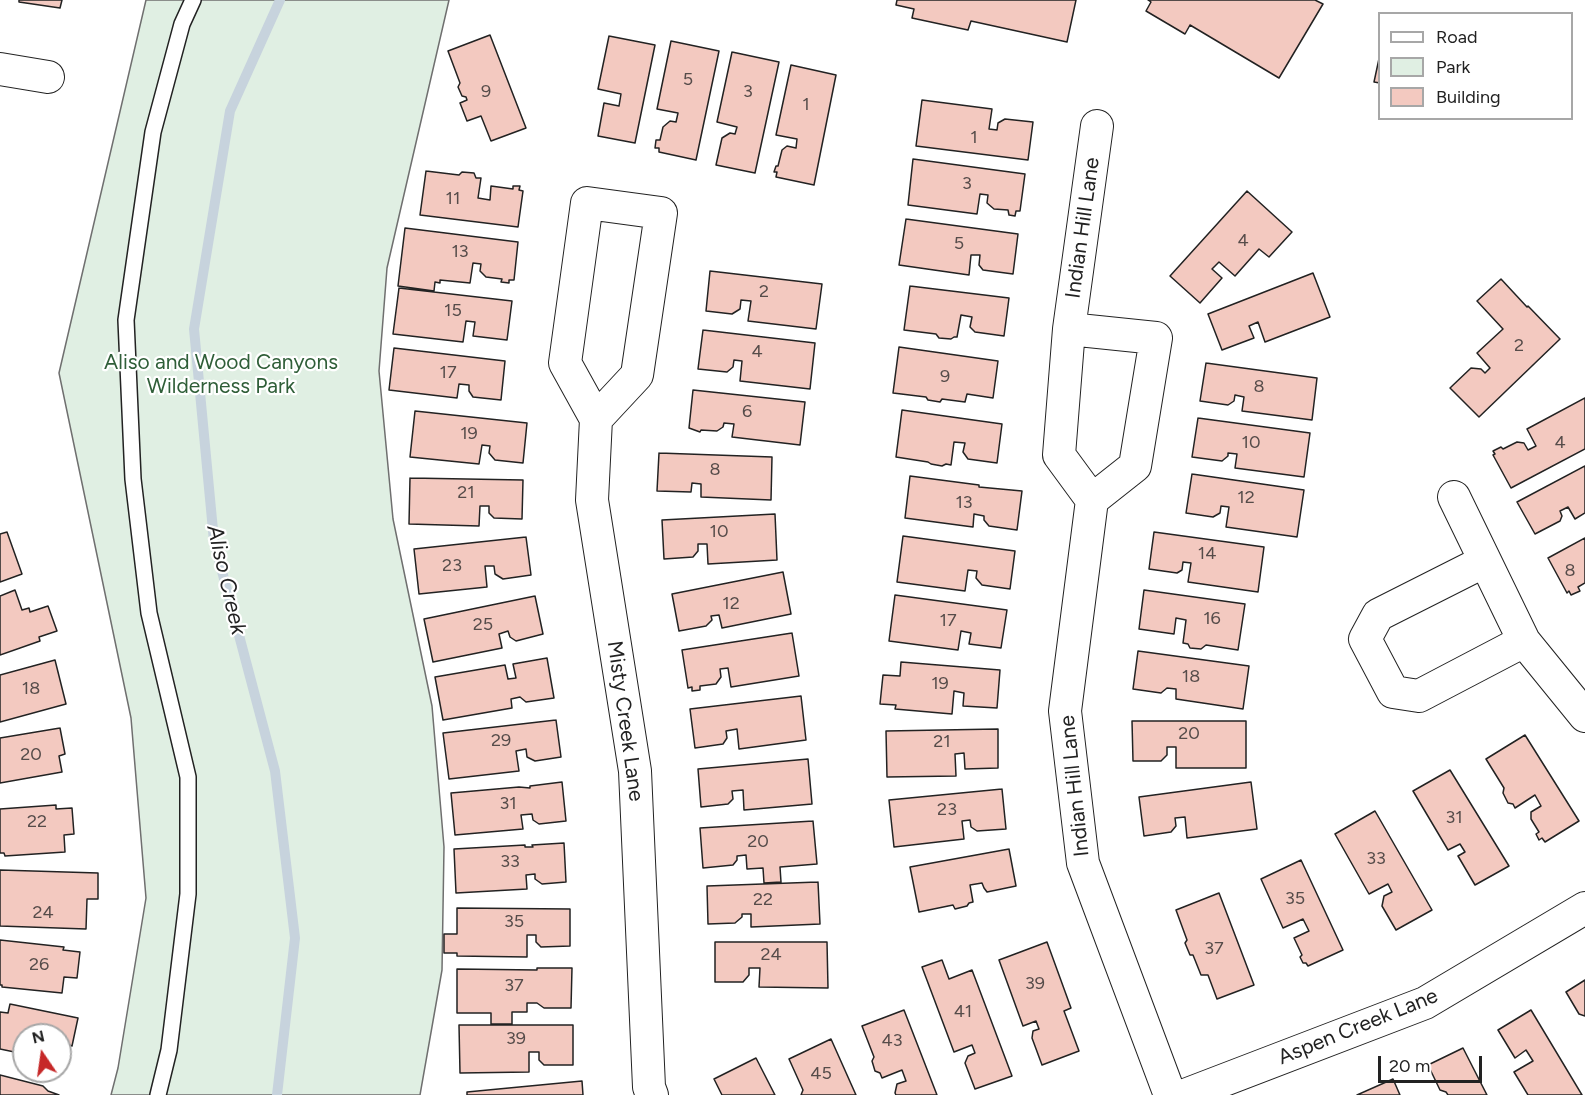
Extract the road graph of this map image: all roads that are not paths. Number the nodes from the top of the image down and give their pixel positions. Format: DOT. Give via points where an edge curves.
graph roads {
  1 [pos="193,0"];
  2 [pos="0,69"];
  3 [pos="48,77"];
  4 [pos="1097,126"];
  5 [pos="1069,329"];
  6 [pos="596,419"];
  7 [pos="1454,497"];
  8 [pos="1092,500"];
  9 [pos="1485,561"];
  10 [pos="1524,641"];
  11 [pos="1585,716"];
  12 [pos="1585,908"];
  13 [pos="158,1095"];
  14 [pos="652,1095"];
  15 [pos="1170,1095"];
  16 [pos="1185,1095"];
  1 -- 13 [label="lane" via="182,24 153,132 126,320 133,479 149,613 188,777 188,894 169,1050"];
  2 -- 3 [label="street"];
  4 -- 5 [label="street, Indian Hill Lane"];
  5 -- 8 [label="street, Indian Hill Lane" via="1059,455"];
  5 -- 8 [label="street, Indian Hill Lane" via="1156,338 1135,466"];
  6 -- 6 [label="street" via="565,363 587,203 661,213 637,375"];
  6 -- 14 [label="street, Misty Creek Lane" via="592,500 635,771"];
  7 -- 9 [label="street"];
  8 -- 15 [label="street, Indian Hill Lane" via="1065,711 1083,863"];
  9 -- 10 [label="street"];
  9 -- 10 [label="street" via="1378,615 1365,639 1393,692 1419,696"];
  10 -- 11 [label="street"];
  12 -- 16 [label="street, Aspen Creek Lane" via="1425,1003"];
}
